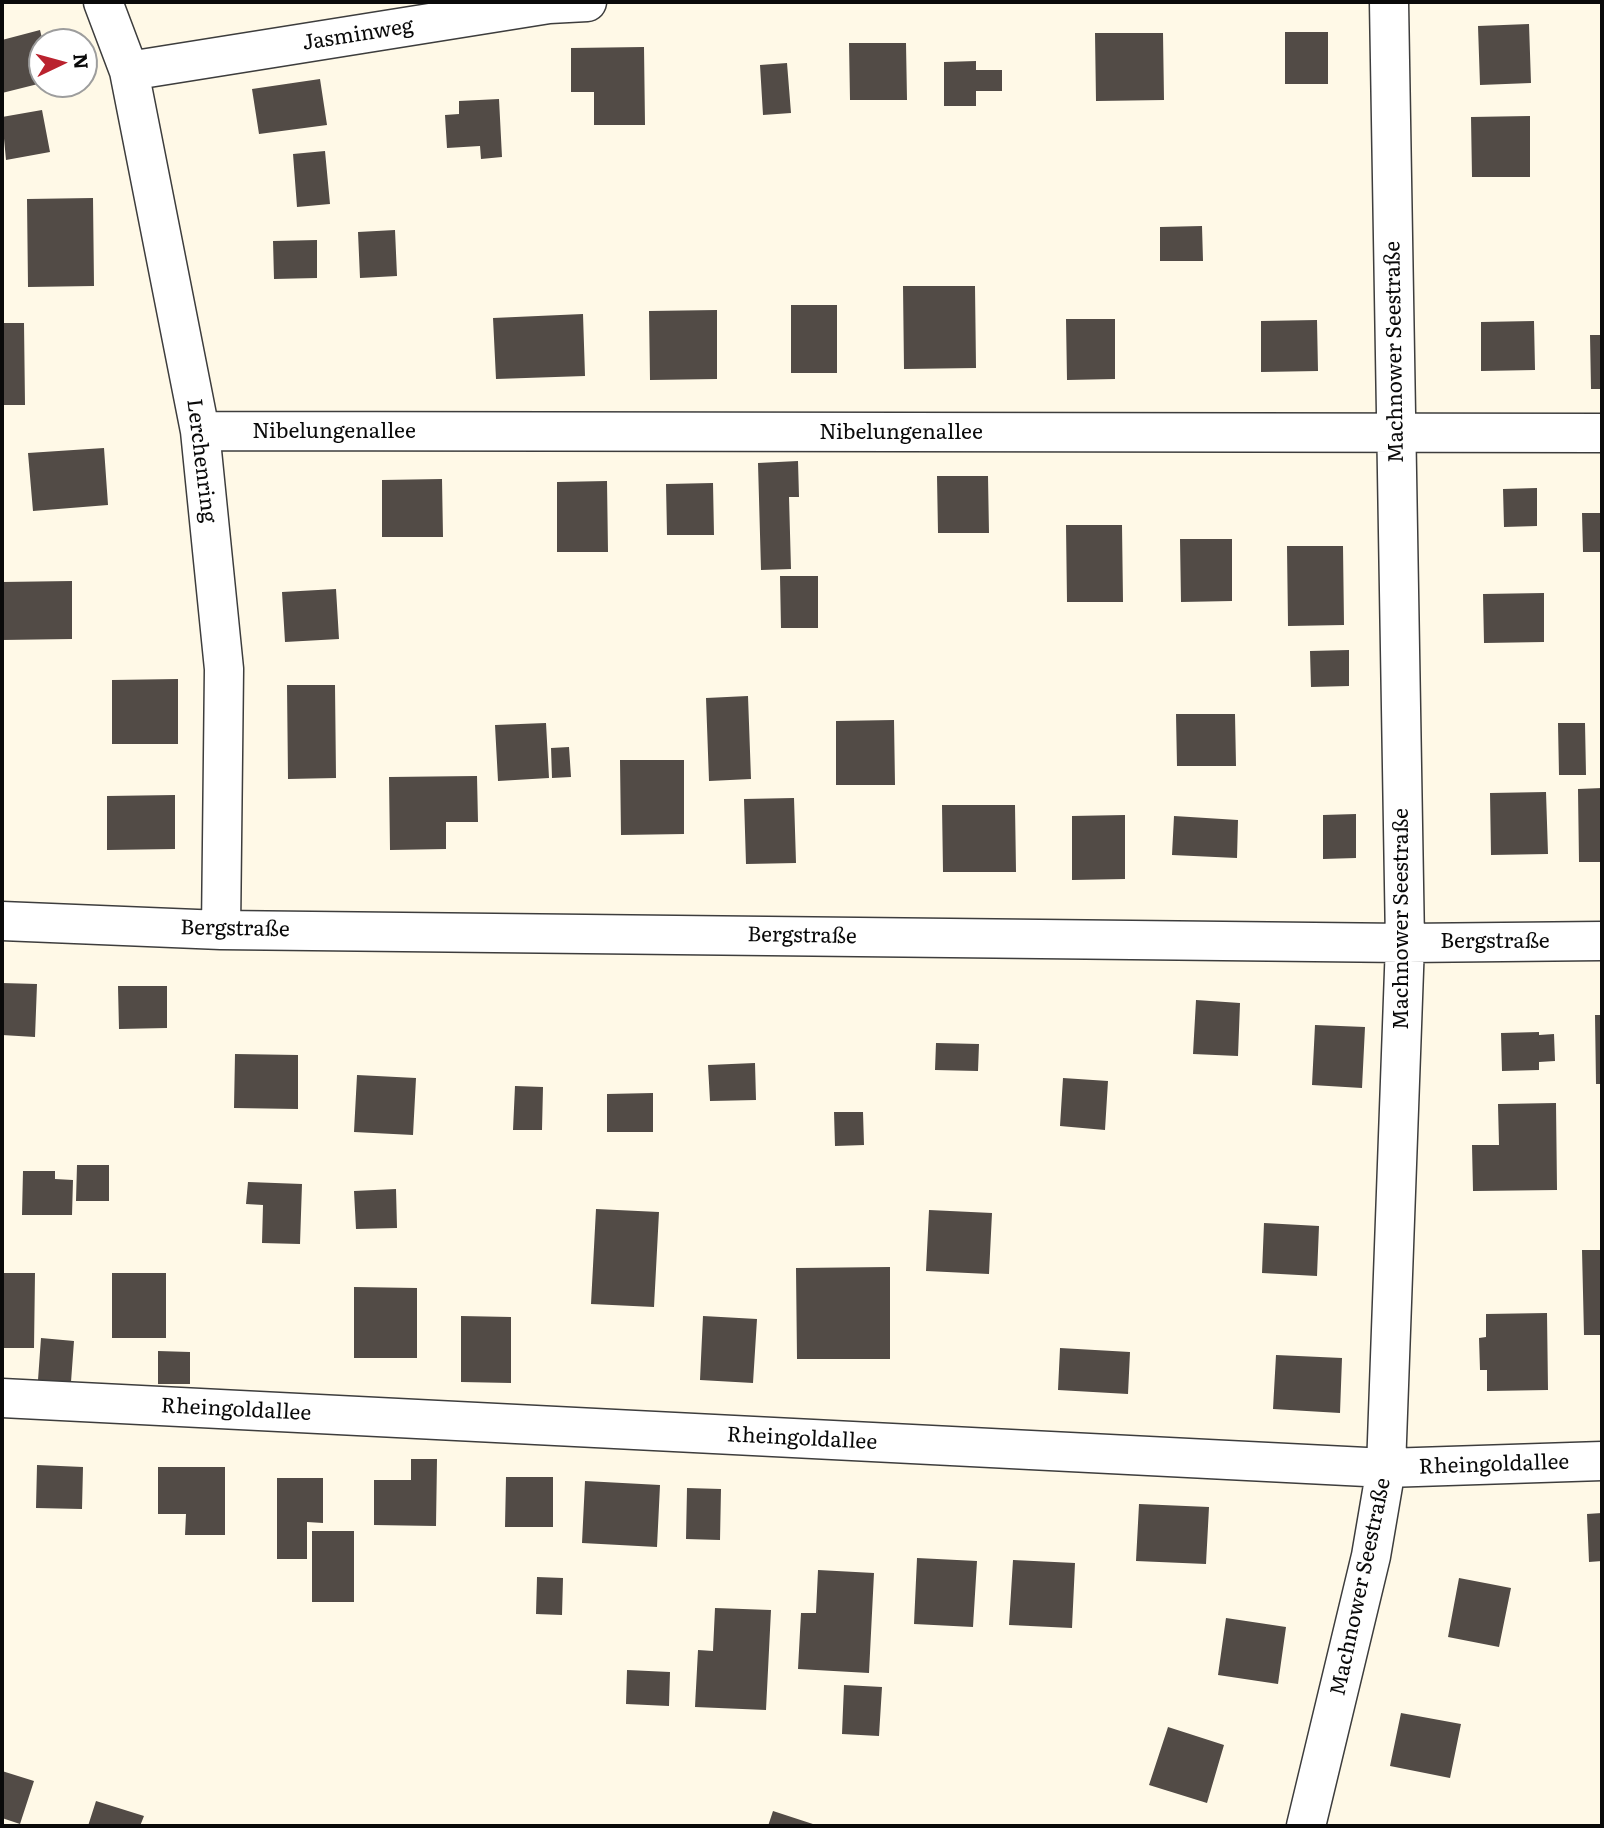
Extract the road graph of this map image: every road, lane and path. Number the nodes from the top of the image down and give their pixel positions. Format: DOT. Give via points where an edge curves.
graph roads {
  1 [pos="103,2"];
  2 [pos="587,2"];
  3 [pos="1389,2"];
  4 [pos="129,71"];
  5 [pos="200,431"];
  6 [pos="1397,433"];
  7 [pos="1602,433"];
  8 [pos="2,921"];
  9 [pos="220,930"];
  10 [pos="1602,941"];
  11 [pos="1405,943"];
  12 [pos="2,1398"];
  13 [pos="1602,1461"];
  14 [pos="1386,1468"];
  15 [pos="1306,1826"];
  1 -- 4 [label="street, Lerchenring"];
  2 -- 4 [label="street, Jasminweg" via="548,4"];
  3 -- 6 [label="street, Machnower Seestraße"];
  4 -- 5 [label="street, Lerchenring"];
  5 -- 6 [label="street, Nibelungenallee"];
  5 -- 9 [label="street, Lerchenring" via="224,669"];
  6 -- 7 [label="street, Nibelungenallee"];
  6 -- 11 [label="street, Machnower Seestraße"];
  8 -- 9 [label="street, Bergstraße"];
  9 -- 11 [label="street, Bergstraße"];
  10 -- 11 [label="street, Bergstraße"];
  11 -- 14 [label="street, Machnower Seestraße"];
  12 -- 14 [label="street, Rheingoldallee"];
  13 -- 14 [label="street, Rheingoldallee"];
  14 -- 15 [label="street, Machnower Seestraße" via="1371,1556"];
}
